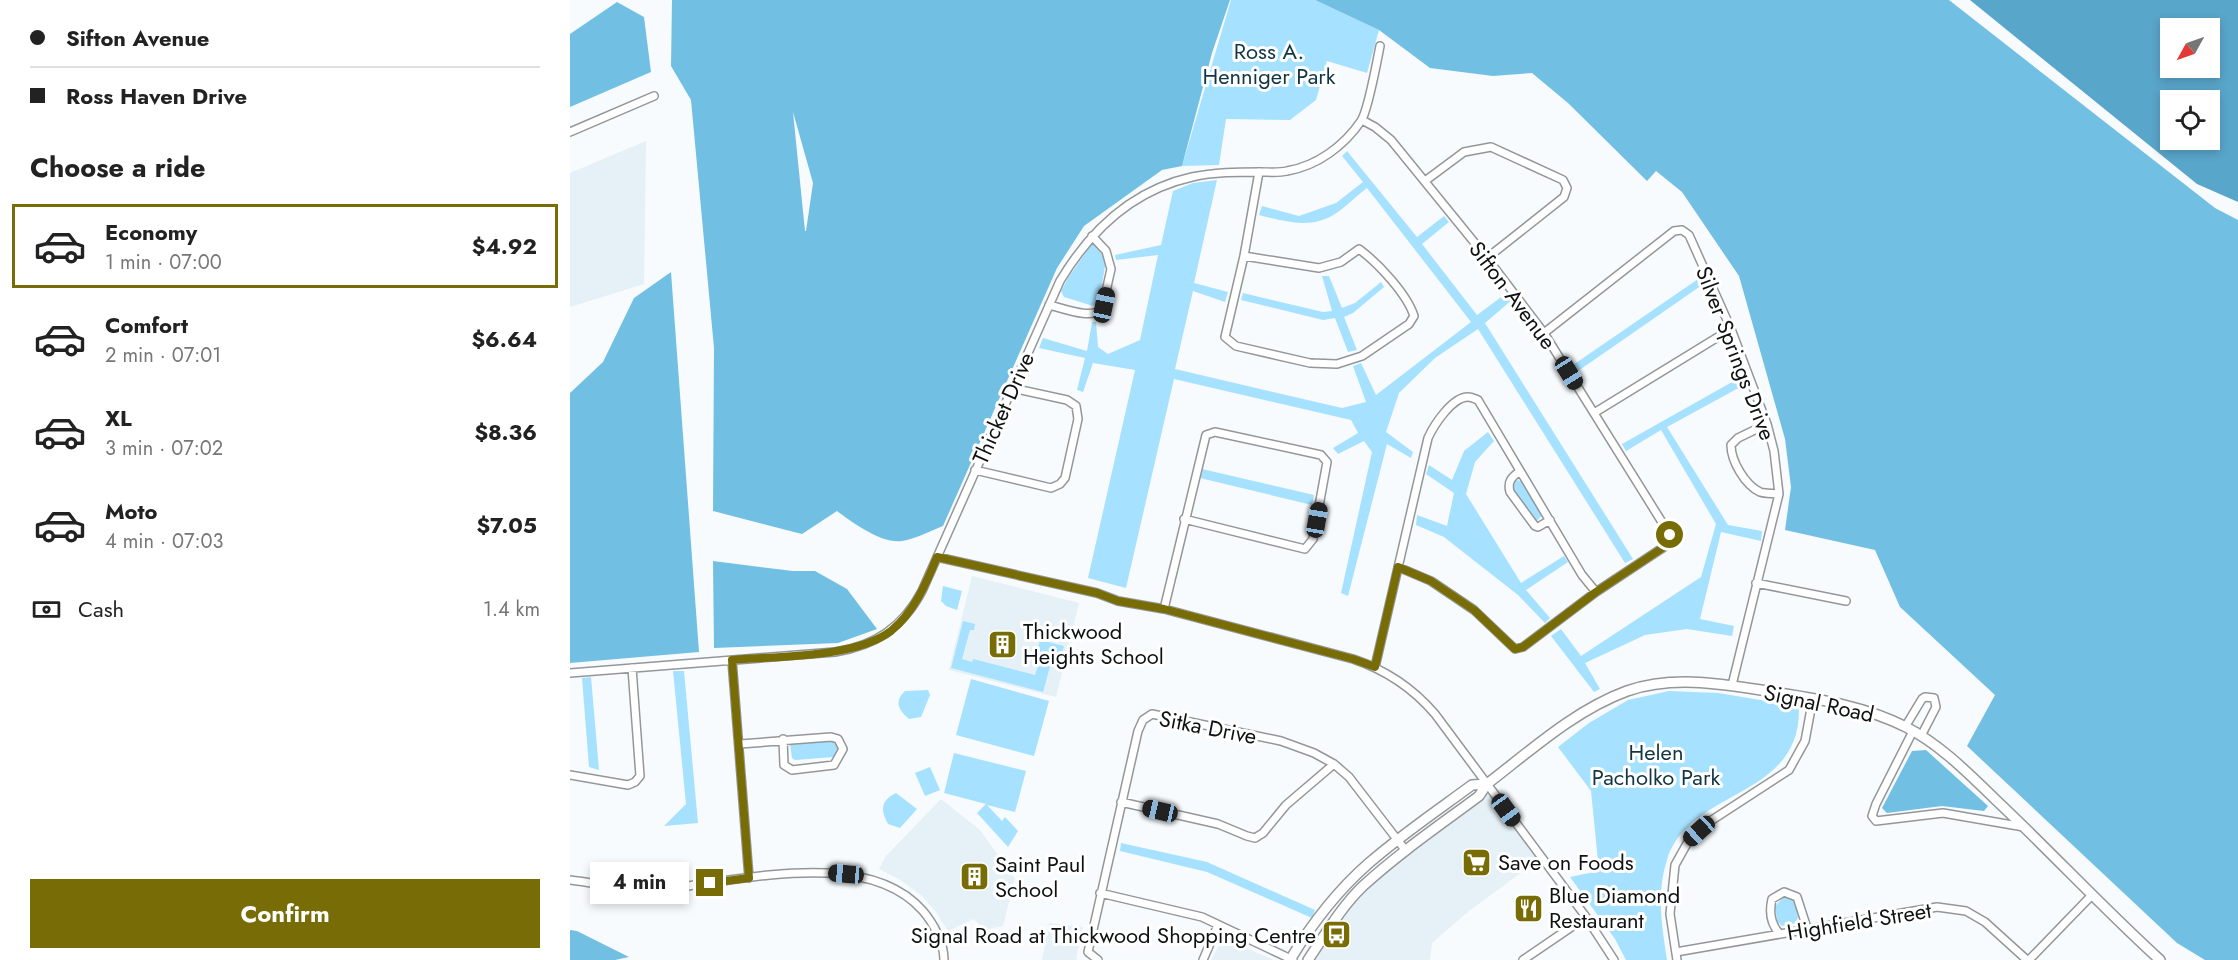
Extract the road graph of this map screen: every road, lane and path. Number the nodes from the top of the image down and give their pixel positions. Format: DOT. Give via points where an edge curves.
graph roads {
  1 [pos="1380,46"];
  2 [pos="654,96"];
  3 [pos="1362,120"];
  4 [pos="570,132"];
  5 [pos="1259,172"];
  6 [pos="1425,181"];
  7 [pos="1092,236"];
  8 [pos="1245,256"];
  9 [pos="1487,258"];
  10 [pos="1049,306"];
  11 [pos="1731,328"];
  12 [pos="1544,333"];
  13 [pos="1012,388"];
  14 [pos="1594,413"];
  15 [pos="1767,424"];
  16 [pos="975,470"];
  17 [pos="1520,471"];
  18 [pos="1779,494"];
  19 [pos="1184,519"];
  20 [pos="1550,520"];
  21 [pos="937,557"];
  22 [pos="1398,567"];
  23 [pos="1756,583"];
  24 [pos="1596,592"];
  25 [pos="1846,601"];
  26 [pos="1164,609"];
  27 [pos="732,660"];
  28 [pos="1375,667"];
  29 [pos="632,668"];
  30 [pos="570,673"];
  31 [pos="1732,685"];
  32 [pos="1813,698"];
  33 [pos="1913,731"];
  34 [pos="783,739"];
  35 [pos="740,744"];
  36 [pos="1334,764"];
  37 [pos="570,775"];
  38 [pos="1487,784"];
  39 [pos="1121,802"];
  40 [pos="2024,827"];
  41 [pos="1398,840"];
  42 [pos="1406,851"];
  43 [pos="749,878"];
  44 [pos="570,880"];
  45 [pos="1100,892"];
  46 [pos="2092,895"];
  47 [pos="1586,917"];
  48 [pos="1218,925"];
  49 [pos="1807,928"];
  50 [pos="1779,933"];
  51 [pos="1676,956"];
  52 [pos="1526,959"];
  53 [pos="2157,959"];
  54 [pos="944,960"];
  55 [pos="1098,960"];
  56 [pos="1203,960"];
  57 [pos="1292,960"];
  58 [pos="1308,960"];
  59 [pos="1614,960"];
  60 [pos="2028,960"];
  1 -- 3 [label="street, Thicket Drive"];
  2 -- 4 [label="street"];
  3 -- 5 [label="street, Thicket Drive" via="1335,150 1308,166 1286,172"];
  3 -- 6 [label="street, Sifton Avenue" via="1391,140"];
  5 -- 7 [label="street, Thicket Drive" via="1212,174 1174,182 1133,202"];
  5 -- 8 [label="street"];
  6 -- 9 [label="street, Sifton Avenue"];
  6 -- 9 [label="street" via="1464,152 1491,147 1563,180 1567,188 1564,197"];
  7 -- 10 [label="street, Thicket Drive" via="1070,264"];
  7 -- 10 [label="street" via="1106,252 1111,269 1101,309 1091,314"];
  8 -- 8 [label="street" via="1225,338 1236,346 1310,363 1337,364 1362,357 1409,324 1414,316 1374,261 1359,249 1341,262 1319,268"];
  9 -- 12 [label="street, Sifton Avenue"];
  10 -- 13 [label="street, Thicket Drive"];
  11 -- 12 [label="street, Silver Springs Drive" via="1689,235 1682,230 1674,231"];
  11 -- 14 [label="street"];
  11 -- 15 [label="street, Silver Springs Drive"];
  12 -- 14 [label="street, Sifton Avenue"];
  13 -- 16 [label="street, Thicket Drive"];
  13 -- 16 [label="street" via="1067,400 1076,406 1078,419 1065,478 1051,488"];
  14 -- 24 [label="street, Sifton Avenue" via="1670,535 1670,543"];
  15 -- 18 [label="street, Silver Springs Drive"];
  15 -- 18 [label="street" via="1738,438 1731,445 1731,454 1749,485 1762,493"];
  16 -- 21 [label="street, Thicket Drive"];
  17 -- 20 [label="street"];
  17 -- 20 [label="street" via="1511,479 1510,492 1534,526"];
  17 -- 22 [label="street" via="1478,400 1468,397 1458,401 1436,422 1428,438"];
  18 -- 23 [label="street, Silver Springs Drive"];
  19 -- 19 [label="street" via="1305,549 1313,539 1327,462 1321,455 1215,432 1206,435"];
  19 -- 26 [label="street"];
  20 -- 24 [label="street"];
  21 -- 26 [label="street"];
  21 -- 27 [label="street, Thicket Drive" via="913,605 897,625 875,641 835,652"];
  22 -- 24 [label="street, Sifton Avenue" via="1431,581 1474,610 1515,649"];
  22 -- 28 [label="street"];
  23 -- 25 [label="street"];
  23 -- 31 [label="street, Silver Springs Drive"];
  26 -- 28 [label="street"];
  27 -- 29 [label="street, Thicket Drive"];
  27 -- 35 [label="street"];
  28 -- 38 [label="street" via="1407,686 1428,705"];
  29 -- 30 [label="street, Thicket Drive"];
  29 -- 37 [label="street" via="640,776 628,785"];
  31 -- 32 [label="street, Signal Road"];
  31 -- 38 [label="street, Signal Road" via="1673,682 1627,691 1579,716"];
  32 -- 33 [label="street, Signal Road" via="1853,707"];
  32 -- 51 [label="street" via="1805,741 1789,770 1709,822 1689,840 1675,866 1670,914"];
  33 -- 33 [label="street" via="1936,707 1934,698 1922,699"];
  33 -- 40 [label="street, Signal Road" via="1955,762"];
  33 -- 40 [label="street" via="1876,804 1872,816 1875,821 1943,813"];
  34 -- 34 [label="street" via="784,765 792,770 834,765 843,749 838,739 831,737"];
  34 -- 35 [label="street"];
  35 -- 43 [label="street"];
  36 -- 39 [label="street" via="1255,838 1218,824"];
  36 -- 39 [label="street, Sitka Drive" via="1293,744 1152,714 1143,720 1138,731"];
  36 -- 41 [label="street, Sitka Drive" via="1357,785"];
  38 -- 41 [label="street, Signal Road" via="1472,785"];
  38 -- 42 [label="street, Signal Road" via="1479,796"];
  38 -- 47 [label="street"];
  39 -- 45 [label="street, Sitka Drive"];
  40 -- 46 [label="street, Signal Road"];
  41 -- 42 [label="street, Sitka Drive"];
  41 -- 57 [label="street, Signal Road" via="1349,884 1310,930"];
  42 -- 58 [label="street, Signal Road" via="1362,887"];
  43 -- 44 [label="street" via="651,890"];
  43 -- 54 [label="street" via="833,873 890,886 926,913 942,945"];
  45 -- 48 [label="street" via="1202,917"];
  45 -- 55 [label="street, Sitka Drive" via="1088,952"];
  46 -- 53 [label="street, Signal Road"];
  46 -- 60 [label="street"];
  47 -- 52 [label="street"];
  47 -- 59 [label="street"];
  48 -- 56 [label="street"];
  48 -- 57 [label="street"];
  49 -- 50 [label="street, Highfield Street"];
  49 -- 50 [label="street" via="1797,897 1784,892 1772,899 1770,908 1772,926"];
  49 -- 60 [label="street, Highfield Street" via="1936,907 1966,911 1985,922"];
  50 -- 51 [label="street, Highfield Street"];
}
